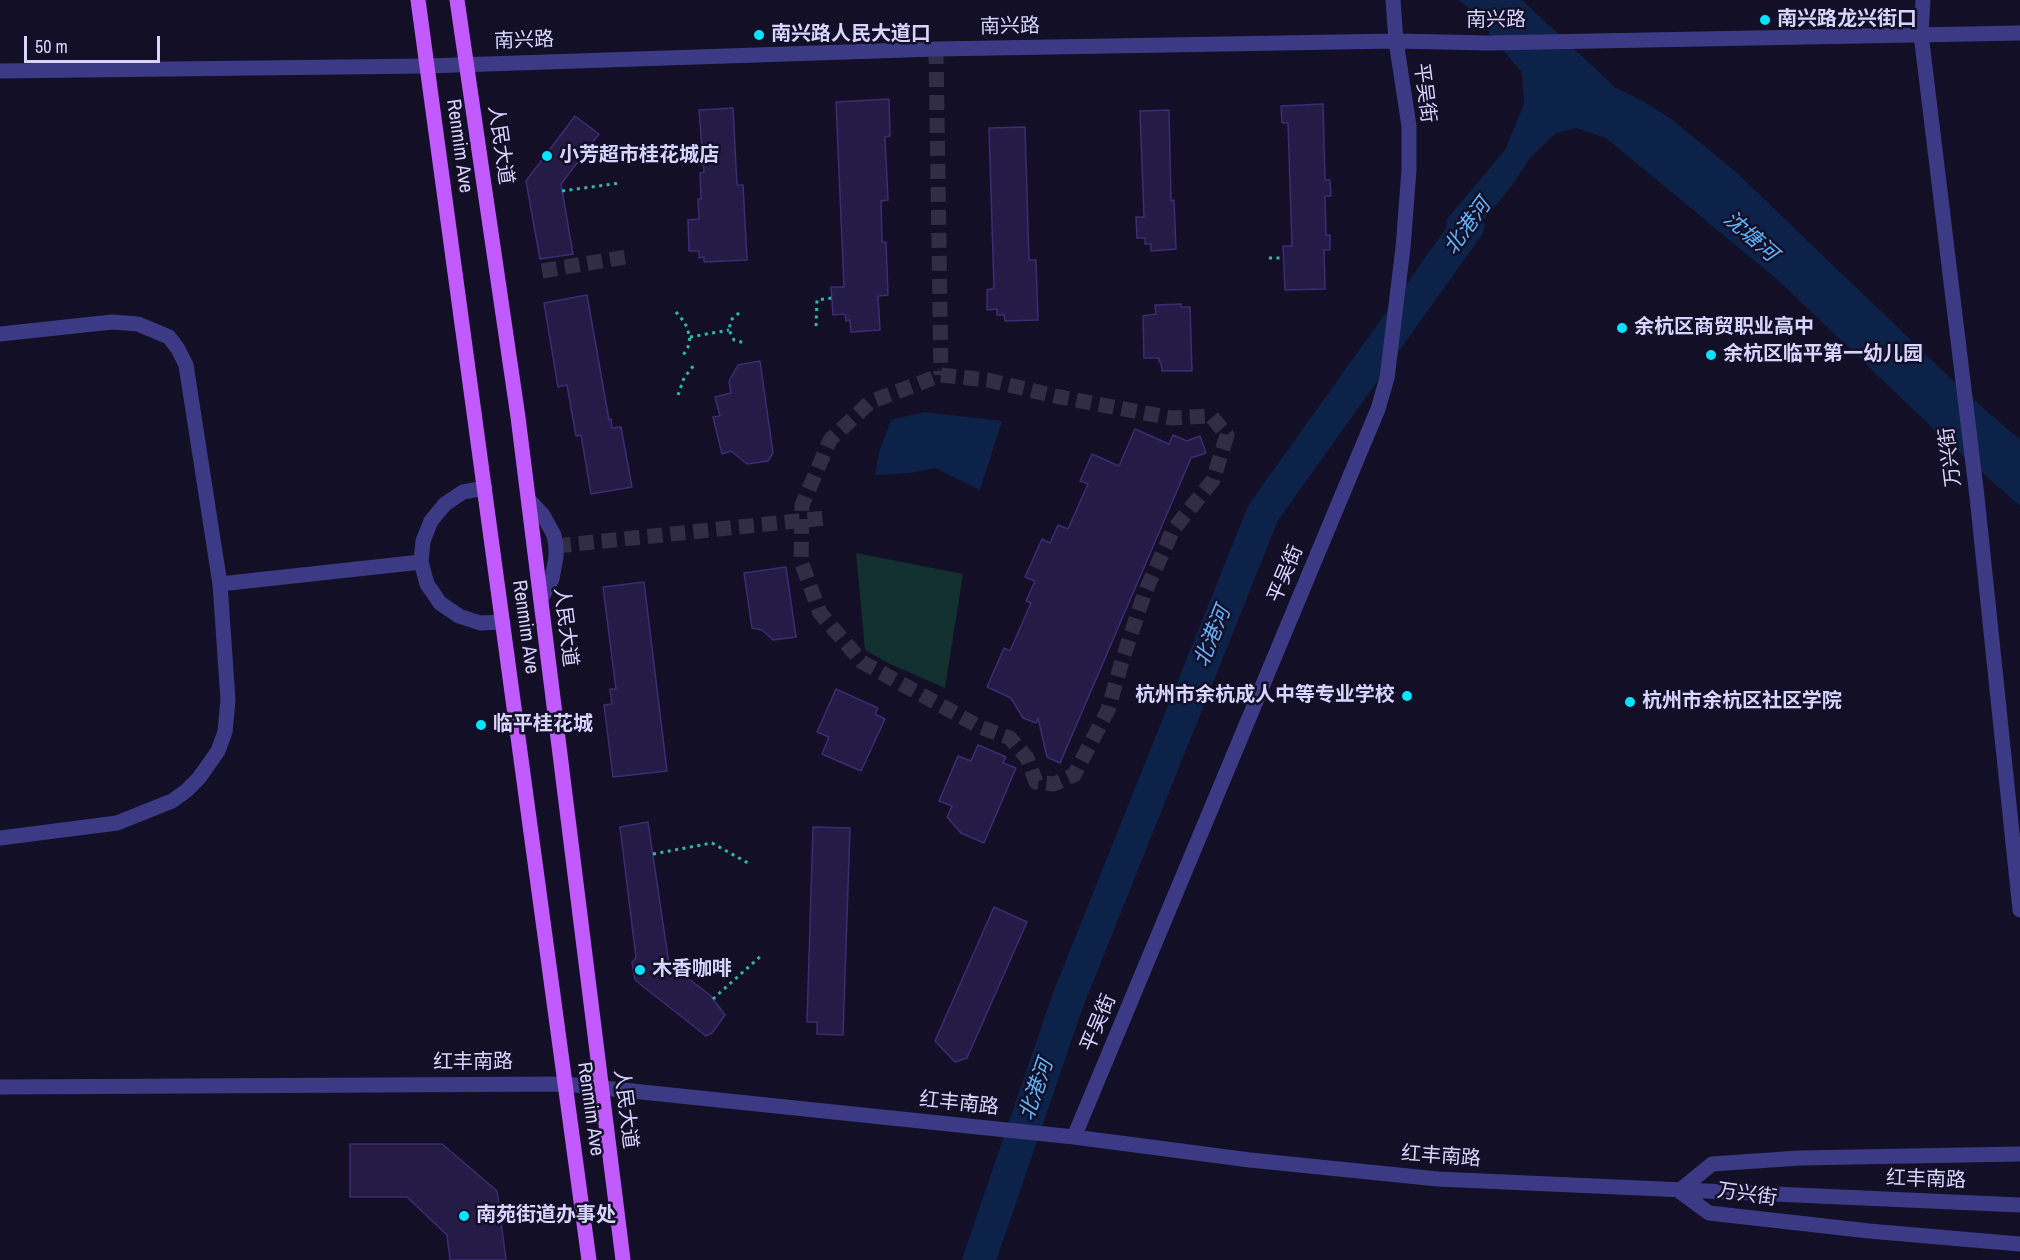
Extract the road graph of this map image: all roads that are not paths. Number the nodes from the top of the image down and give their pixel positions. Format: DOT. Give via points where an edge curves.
graph roads {
  1 [pos="418,0"];
  2 [pos="457,0"];
  3 [pos="1393,0"];
  4 [pos="1923,0"];
  5 [pos="2020,33"];
  6 [pos="1921,34"];
  7 [pos="1396,41"];
  8 [pos="466,64"];
  9 [pos="427,66"];
  10 [pos="0,71"];
  11 [pos="0,334"];
  12 [pos="485,488"];
  13 [pos="529,500"];
  14 [pos="421,562"];
  15 [pos="220,584"];
  16 [pos="541,599"];
  17 [pos="503,622"];
  18 [pos="0,838"];
  19 [pos="2020,910"];
  20 [pos="565,1084"];
  21 [pos="0,1087"];
  22 [pos="601,1088"];
  23 [pos="1073,1137"];
  24 [pos="2020,1154"];
  25 [pos="1679,1191"];
  26 [pos="2020,1205"];
  27 [pos="2020,1245"];
  28 [pos="589,1260"];
  29 [pos="623,1260"];
  1 -- 9 [label="main road, Renmim Ave"];
  2 -- 8 [label="main road, 人民大道"];
  3 -- 7 [label="street, 平吴街"];
  4 -- 6 [label="street, 万兴街"];
  5 -- 6 [label="street, 南兴路"];
  6 -- 7 [label="street, 南兴路" via="1488,43"];
  6 -- 19 [label="street, 万兴街" via="1977,497"];
  7 -- 8 [label="street, 南兴路" via="948,49"];
  7 -- 23 [label="street, 平吴街" via="1409,126 1409,170 1387,378 1378,410"];
  8 -- 9 [label="street, 南兴路"];
  8 -- 13 [label="main road, 人民大道"];
  9 -- 10 [label="street, 南兴路"];
  9 -- 12 [label="main road, Renmim Ave"];
  11 -- 15 [label="street" via="112,322 138,324 169,337 186,365"];
  12 -- 14 [label="street" via="464,492 445,504 431,520"];
  12 -- 17 [label="main road, Renmim Ave"];
  13 -- 16 [label="street" via="543,515 556,546 552,579"];
  13 -- 22 [label="main road, 人民大道"];
  14 -- 15 [label="street"];
  14 -- 17 [label="street" via="440,603 459,616 480,623"];
  15 -- 18 [label="street" via="228,700 225,732 218,751 199,778 172,801 117,823"];
  17 -- 20 [label="main road, Renmim Ave"];
  20 -- 21 [label="street, 红丰南路"];
  20 -- 22 [label="street, 红丰南路"];
  20 -- 28 [label="main road, Renmim Ave"];
  22 -- 23 [label="street, 红丰南路"];
  22 -- 29 [label="main road, 人民大道"];
  23 -- 25 [label="street, 红丰南路" via="1438,1179"];
  24 -- 25 [label="street, 万兴街" via="1799,1158 1712,1164"];
  25 -- 26 [label="street, 红丰南路"];
  25 -- 27 [label="street, 万兴街" via="1708,1213"];
}
